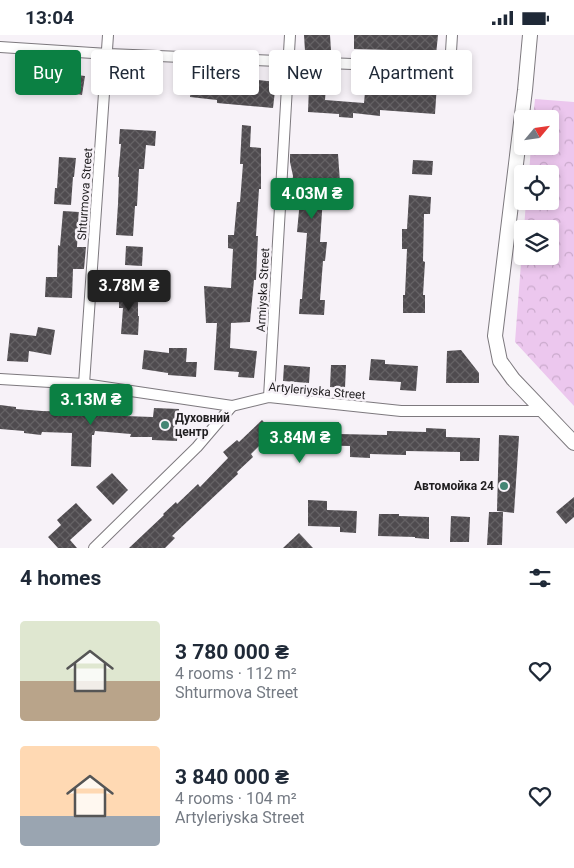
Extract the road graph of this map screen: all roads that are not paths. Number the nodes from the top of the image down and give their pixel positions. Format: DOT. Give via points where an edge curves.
graph roads {
  1 [pos="108,35"];
  2 [pos="290,35"];
  3 [pos="452,35"];
  4 [pos="530,35"];
  5 [pos="0,47"];
  6 [pos="108,50"];
  7 [pos="289,50"];
  8 [pos="91,53"];
  9 [pos="163,56"];
  10 [pos="269,61"];
  11 [pos="341,64"];
  12 [pos="105,95"];
  13 [pos="286,95"];
  14 [pos="0,379"];
  15 [pos="84,384"];
  16 [pos="269,397"];
  17 [pos="232,406"];
  18 [pos="544,411"];
  19 [pos="574,443"];
  20 [pos="94,548"];
  1 -- 6 [label="street, Shturmova Street"];
  2 -- 7 [label="street, Armiyska Street"];
  3 -- 11 [label="street" via="450,68"];
  4 -- 18 [label="street" via="495,337 500,361"];
  5 -- 8 [label="street"];
  9 -- 10 [label="street"];
  12 -- 15 [label="street, Shturmova Street"];
  13 -- 16 [label="street, Armiyska Street"];
  14 -- 15 [label="street, Artyleriyska Street"];
  15 -- 17 [label="street, Artyleriyska Street"];
  16 -- 17 [label="street, Artyleriyska Street"];
  16 -- 18 [label="street, Artyleriyska Street" via="401,411"];
  17 -- 20 [label="street" via="197,447"];
  18 -- 19 [label="street"];
}
